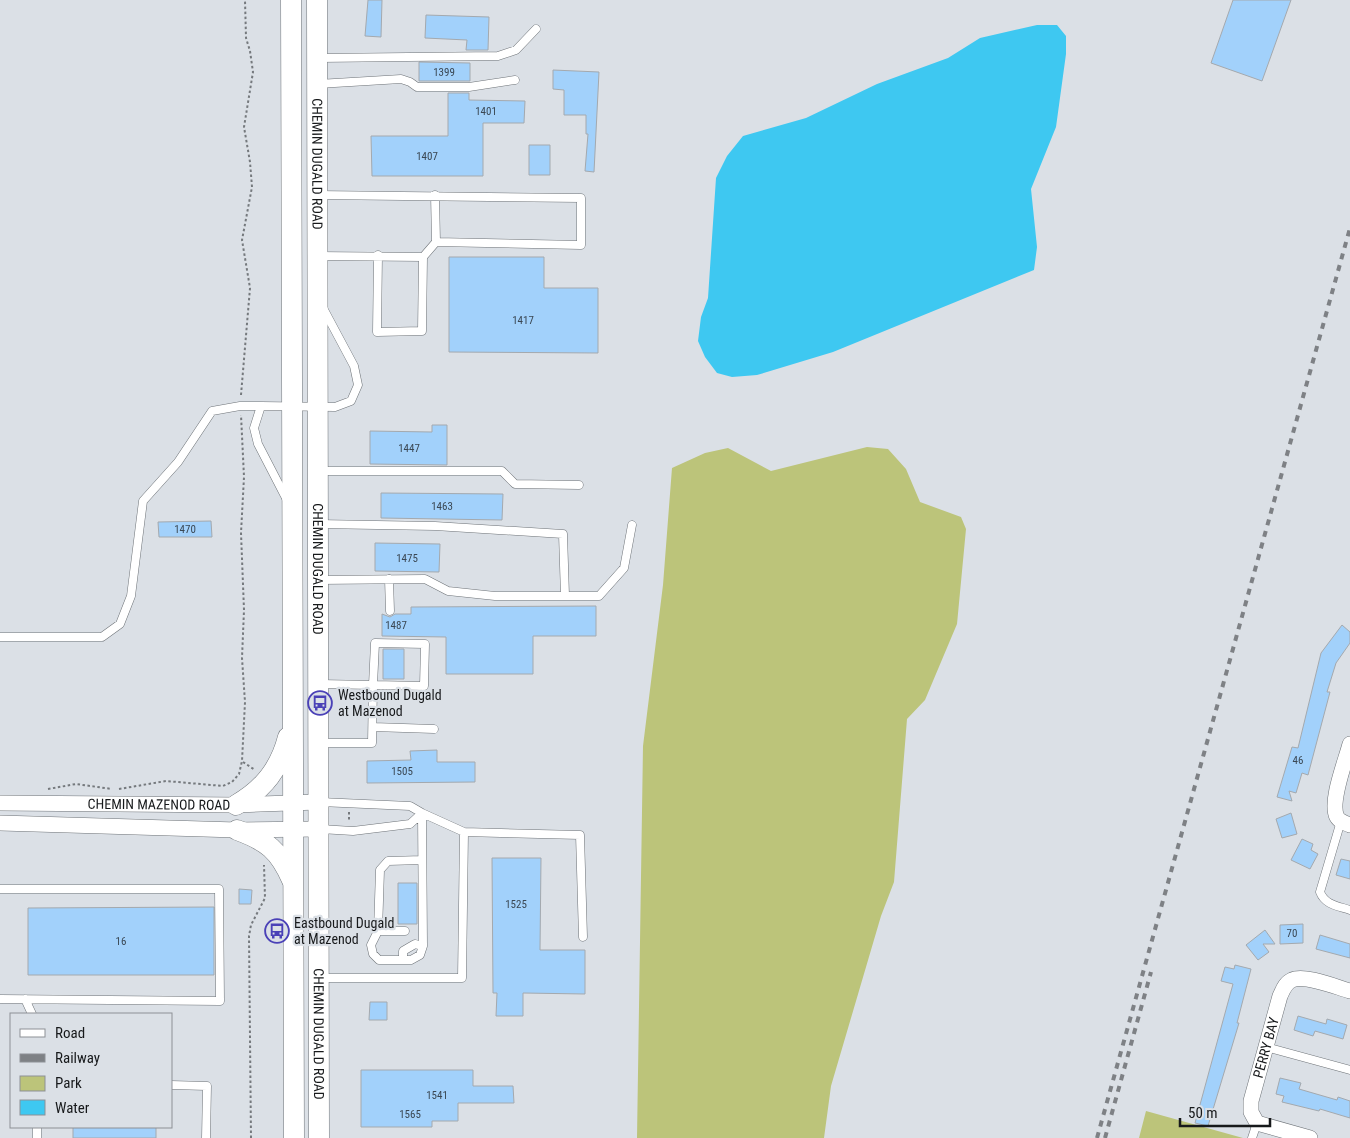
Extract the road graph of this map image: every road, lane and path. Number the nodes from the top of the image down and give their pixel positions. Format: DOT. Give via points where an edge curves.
graph roads {
  1 [pos="245,0"];
  2 [pos="291,0"];
  3 [pos="317,0"];
  4 [pos="536,29"];
  5 [pos="317,58"];
  6 [pos="516,80"];
  7 [pos="317,84"];
  8 [pos="318,195"];
  9 [pos="435,195"];
  10 [pos="436,242"];
  11 [pos="378,255"];
  12 [pos="318,256"];
  13 [pos="424,257"];
  14 [pos="318,298"];
  15 [pos="240,406"];
  16 [pos="261,406"];
  17 [pos="291,406"];
  18 [pos="318,407"];
  19 [pos="318,471"];
  20 [pos="579,485"];
  21 [pos="292,511"];
  22 [pos="318,524"];
  23 [pos="632,525"];
  24 [pos="389,579"];
  25 [pos="318,580"];
  26 [pos="565,596"];
  27 [pos="390,611"];
  28 [pos="0,637"];
  29 [pos="318,684"];
  30 [pos="373,685"];
  31 [pos="293,718"];
  32 [pos="373,728"];
  33 [pos="434,729"];
  34 [pos="318,743"];
  35 [pos="1350,744"];
  36 [pos="242,761"];
  37 [pos="255,771"];
  38 [pos="44,790"];
  39 [pos="0,802"];
  40 [pos="318,802"];
  41 [pos="293,804"];
  42 [pos="236,805"];
  43 [pos="349,812"];
  44 [pos="422,812"];
  45 [pos="0,823"];
  46 [pos="349,823"];
  47 [pos="1346,823"];
  48 [pos="318,829"];
  49 [pos="237,830"];
  50 [pos="293,830"];
  51 [pos="464,832"];
  52 [pos="265,860"];
  53 [pos="422,860"];
  54 [pos="293,884"];
  55 [pos="0,889"];
  56 [pos="1350,910"];
  57 [pos="378,931"];
  58 [pos="405,931"];
  59 [pos="583,938"];
  60 [pos="423,946"];
  61 [pos="403,960"];
  62 [pos="318,978"];
  63 [pos="1350,991"];
  64 [pos="0,999"];
  65 [pos="25,999"];
  66 [pos="32,1013"];
  67 [pos="1266,1047"];
  68 [pos="1350,1070"];
  69 [pos="172,1086"];
  70 [pos="1256,1123"];
  71 [pos="206,1138"];
  72 [pos="251,1138"];
  73 [pos="294,1138"];
  74 [pos="318,1138"];
  75 [pos="1252,1138"];
  76 [pos="1310,1138"];
  1 -- 15 [label="path" via="246,38 252,72 244,128 252,187 242,240 250,288"];
  2 -- 17 [label="main road, CHEMIN DUGALD ROAD"];
  3 -- 5 [label="main road, CHEMIN DUGALD ROAD"];
  4 -- 5 [label="lane" via="516,50 498,56"];
  5 -- 7 [label="main road, CHEMIN DUGALD ROAD"];
  6 -- 7 [label="lane" via="469,87 417,87 401,79"];
  7 -- 8 [label="main road, CHEMIN DUGALD ROAD"];
  8 -- 9 [label="lane"];
  8 -- 12 [label="main road, CHEMIN DUGALD ROAD"];
  9 -- 10 [label="lane"];
  9 -- 10 [label="lane" via="581,198 581,245"];
  10 -- 13 [label="lane"];
  11 -- 12 [label="lane"];
  11 -- 13 [label="lane"];
  11 -- 13 [label="lane" via="377,332 422,331"];
  12 -- 14 [label="main road, CHEMIN DUGALD ROAD"];
  14 -- 18 [label="main road, CHEMIN DUGALD ROAD"];
  14 -- 18 [label="lane" via="354,366 358,385 351,400 335,407"];
  15 -- 16 [label="lane"];
  15 -- 28 [label="lane" via="212,411 178,462 142,501 131,596 120,624 102,637"];
  15 -- 36 [label="path" via="244,477 241,527 245,702"];
  16 -- 17 [label="lane"];
  16 -- 21 [label="lane" via="254,428 258,444"];
  17 -- 18 [label="lane"];
  17 -- 21 [label="main road, CHEMIN DUGALD ROAD"];
  18 -- 19 [label="main road, CHEMIN DUGALD ROAD"];
  19 -- 20 [label="lane" via="502,471 515,484"];
  19 -- 22 [label="main road, CHEMIN DUGALD ROAD"];
  21 -- 31 [label="main road, CHEMIN DUGALD ROAD"];
  22 -- 25 [label="main road, CHEMIN DUGALD ROAD"];
  22 -- 26 [label="lane" via="435,526 563,534"];
  23 -- 26 [label="lane" via="624,568 599,596"];
  24 -- 25 [label="lane"];
  24 -- 26 [label="lane" via="425,579 448,591 476,594"];
  24 -- 27 [label="lane"];
  25 -- 29 [label="main road, CHEMIN DUGALD ROAD"];
  29 -- 30 [label="lane"];
  29 -- 34 [label="main road, CHEMIN DUGALD ROAD"];
  30 -- 30 [label="lane" via="424,686 425,644 375,643"];
  30 -- 32 [label="lane"];
  31 -- 41 [label="main road, CHEMIN DUGALD ROAD"];
  31 -- 42 [label="main road" via="283,755 269,780 254,795"];
  32 -- 33 [label="lane"];
  32 -- 34 [label="lane" via="372,743"];
  34 -- 40 [label="main road, CHEMIN DUGALD ROAD"];
  35 -- 47 [label="street" via="1336,797 1337,816"];
  36 -- 37 [label="path"];
  36 -- 38 [label="path" via="239,774 223,786 166,781 126,789 76,784"];
  39 -- 42 [label="street, CHEMIN MAZENOD ROAD"];
  40 -- 41 [label="street, CHEMIN MAZENOD ROAD"];
  40 -- 44 [label="lane" via="410,806"];
  40 -- 48 [label="main road, CHEMIN DUGALD ROAD"];
  41 -- 42 [label="street, CHEMIN MAZENOD ROAD"];
  41 -- 50 [label="main road, CHEMIN DUGALD ROAD"];
  43 -- 46 [label="path"];
  44 -- 48 [label="lane" via="410,824 353,831"];
  44 -- 51 [label="lane"];
  44 -- 53 [label="lane"];
  45 -- 49 [label="street, CHEMIN MAZENOD ROAD"];
  47 -- 56 [label="lane" via="1320,892 1322,899 1329,904"];
  48 -- 50 [label="street, CHEMIN MAZENOD ROAD"];
  48 -- 62 [label="main road, CHEMIN DUGALD ROAD"];
  49 -- 50 [label="street, CHEMIN MAZENOD ROAD"];
  49 -- 54 [label="main road" via="260,839 273,849 284,862"];
  50 -- 54 [label="main road, CHEMIN DUGALD ROAD"];
  51 -- 59 [label="lane" via="580,835"];
  51 -- 62 [label="lane" via="462,978"];
  52 -- 72 [label="path" via="265,898 249,936"];
  53 -- 57 [label="lane" via="388,861 380,870"];
  53 -- 60 [label="lane"];
  54 -- 73 [label="main road, CHEMIN DUGALD ROAD"];
  55 -- 65 [label="lane" via="220,889 220,1001"];
  57 -- 58 [label="lane"];
  57 -- 61 [label="lane" via="371,946 373,954 379,960"];
  60 -- 61 [label="lane" via="420,955"];
  60 -- 61 [label="lane" via="415,944 403,951"];
  62 -- 74 [label="main road, CHEMIN DUGALD ROAD"];
  63 -- 67 [label="street, PERRY BAY" via="1302,978 1286,984"];
  64 -- 65 [label="lane"];
  65 -- 66 [label="lane"];
  67 -- 68 [label="lane"];
  67 -- 70 [label="street, PERRY BAY" via="1251,1101"];
  69 -- 71 [label="lane" via="207,1086"];
  70 -- 75 [label="lane"];
  70 -- 76 [label="street"];
}
